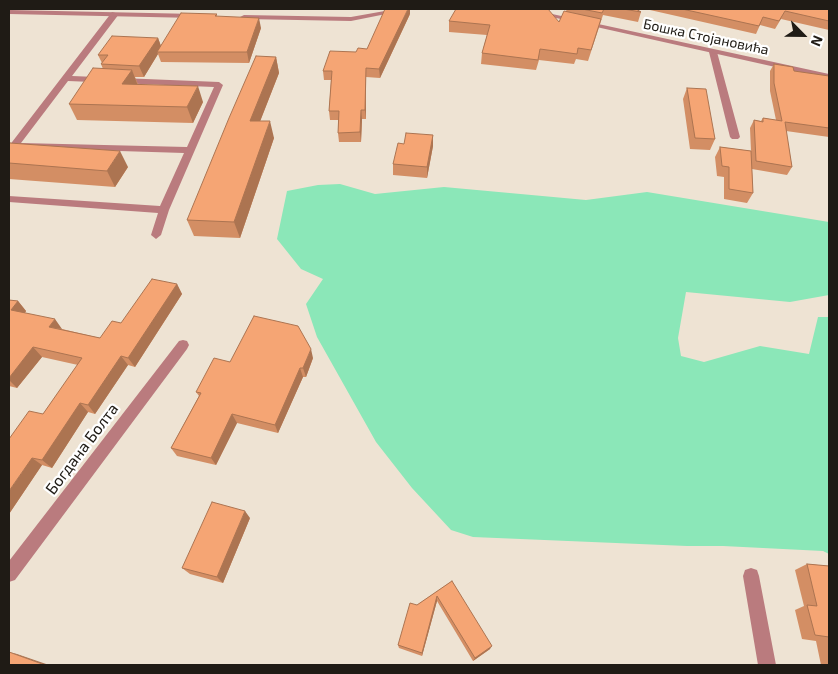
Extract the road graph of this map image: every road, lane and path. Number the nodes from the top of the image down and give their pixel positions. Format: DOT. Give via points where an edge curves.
graph roads {
  1 [pos="407,9"];
  2 [pos="520,9"];
  3 [pos="531,10"];
  4 [pos="9,12"];
  5 [pos="114,14"];
  6 [pos="202,16"];
  7 [pos="232,17"];
  8 [pos="713,52"];
  9 [pos="829,77"];
  10 [pos="66,78"];
  11 [pos="735,137"];
  12 [pos="12,148"];
  13 [pos="190,150"];
  14 [pos="9,200"];
  15 [pos="164,210"];
  16 [pos="156,235"];
  17 [pos="183,345"];
  18 [pos="9,574"];
  19 [pos="752,576"];
  20 [pos="767,665"];
  1 -- 7 [label="street" via="351,19"];
  2 -- 3 [label="street, Бошка Стојановића"];
  3 -- 8 [label="street, Бошка Стојановића"];
  4 -- 5 [label="street"];
  5 -- 6 [label="street"];
  5 -- 10 [label="street"];
  8 -- 9 [label="street, Бошка Стојановића"];
  8 -- 11 [label="street"];
  10 -- 12 [label="street"];
  10 -- 13 [label="street" via="219,84"];
  12 -- 13 [label="street"];
  13 -- 15 [label="street"];
  14 -- 15 [label="street"];
  15 -- 16 [label="street"];
  17 -- 18 [label="street, Богдана Болта"];
  19 -- 20 [label="street"];
}
